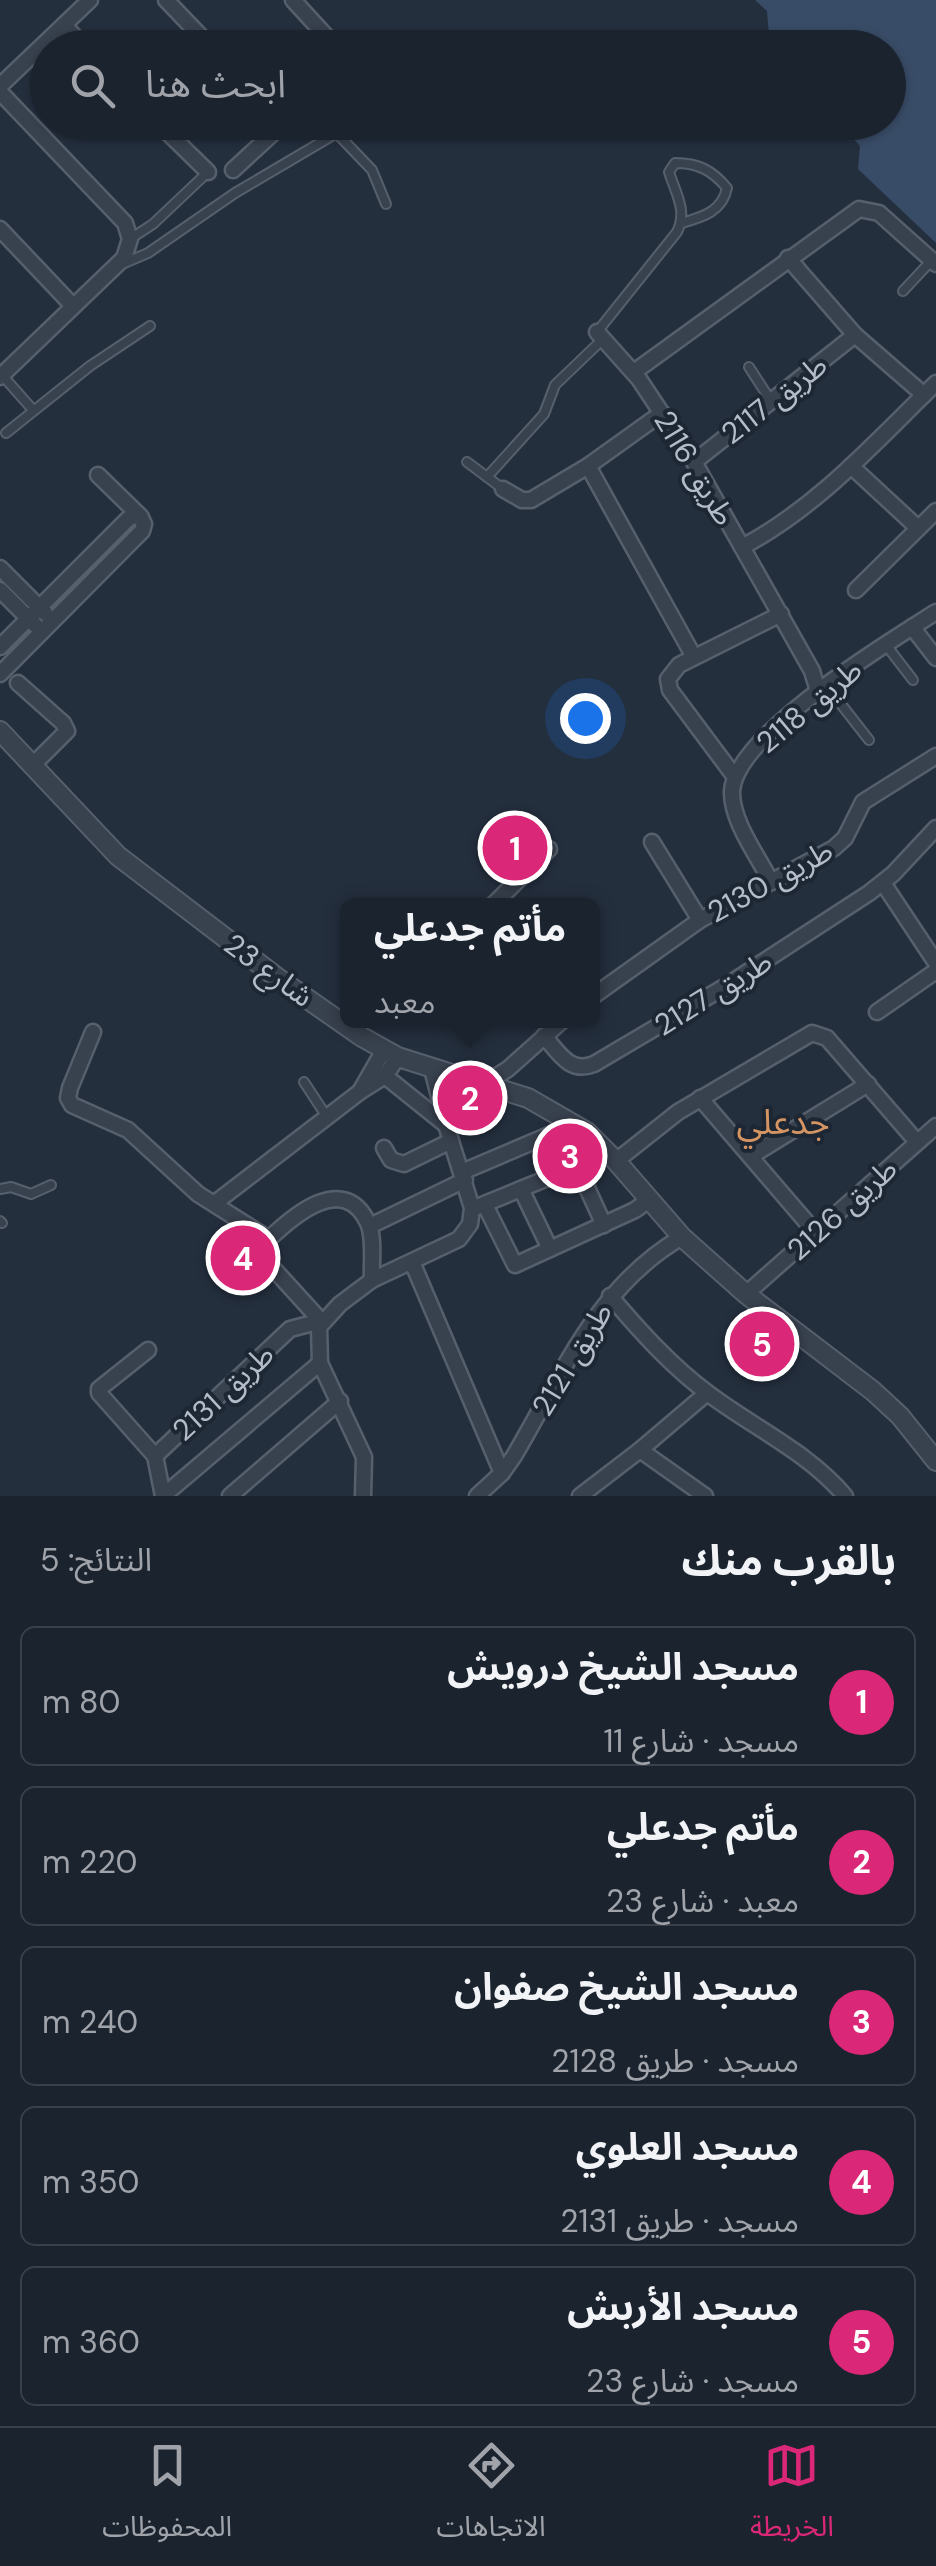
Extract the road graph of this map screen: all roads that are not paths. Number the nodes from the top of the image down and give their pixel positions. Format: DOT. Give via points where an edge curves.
graph roads {
  1 [pos="90,0"];
  2 [pos="166,0"];
  3 [pos="293,0"];
  4 [pos="64,25"];
  5 [pos="59,30"];
  6 [pos="69,30"];
  7 [pos="195,30"];
  8 [pos="321,30"];
  9 [pos="30,59"];
  10 [pos="0,89"];
  11 [pos="30,121"];
  12 [pos="48,140"];
  13 [pos="176,140"];
  14 [pos="266,140"];
  15 [pos="325,140"];
  16 [pos="341,140"];
  17 [pos="233,170"];
  18 [pos="208,172"];
  19 [pos="386,204"];
  20 [pos="682,222"];
  21 [pos="0,229"];
  22 [pos="130,239"];
  23 [pos="788,258"];
  24 [pos="934,262"];
  25 [pos="118,265"];
  26 [pos="903,291"];
  27 [pos="73,306"];
  28 [pos="150,326"];
  29 [pos="600,335"];
  30 [pos="855,335"];
  31 [pos="748,367"];
  32 [pos="2,371"];
  33 [pos="634,372"];
  34 [pos="936,383"];
  35 [pos="924,394"];
  36 [pos="771,401"];
  37 [pos="33,410"];
  38 [pos="662,413"];
  39 [pos="6,433"];
  40 [pos="467,462"];
  41 [pos="694,462"];
  42 [pos="588,466"];
  43 [pos="851,466"];
  44 [pos="98,475"];
  45 [pos="487,477"];
  46 [pos="503,489"];
  47 [pos="936,511"];
  48 [pos="141,518"];
  49 [pos="918,528"];
  50 [pos="742,547"];
  51 [pos="94,553"];
  52 [pos="108,566"];
  53 [pos="0,568"];
  54 [pos="0,590"];
  55 [pos="856,590"];
  56 [pos="936,612"];
  57 [pos="34,613"];
  58 [pos="781,614"];
  59 [pos="47,626"];
  60 [pos="912,627"];
  61 [pos="886,645"];
  62 [pos="0,647"];
  63 [pos="694,658"];
  64 [pos="936,658"];
  65 [pos="0,674"];
  66 [pos="914,680"];
  67 [pos="18,684"];
  68 [pos="822,688"];
  69 [pos="0,730"];
  70 [pos="869,740"];
  71 [pos="936,756"];
  72 [pos="32,766"];
  73 [pos="735,776"];
  74 [pos="936,828"];
  75 [pos="652,842"];
  76 [pos="549,849"];
  77 [pos="770,882"];
  78 [pos="882,884"];
  79 [pos="500,898"];
  80 [pos="700,920"];
  81 [pos="936,967"];
  82 [pos="600,991"];
  83 [pos="877,1012"];
  84 [pos="340,1020"];
  85 [pos="352,1028"];
  86 [pos="554,1028"];
  87 [pos="94,1032"];
  88 [pos="544,1036"];
  89 [pos="391,1054"];
  90 [pos="515,1062"];
  91 [pos="432,1069"];
  92 [pos="385,1076"];
  93 [pos="304,1082"];
  94 [pos="484,1084"];
  95 [pos="868,1084"];
  96 [pos="361,1091"];
  97 [pos="508,1091"];
  98 [pos="700,1098"];
  99 [pos="327,1117"];
  100 [pos="446,1125"];
  101 [pos="936,1126"];
  102 [pos="549,1134"];
  103 [pos="451,1140"];
  104 [pos="917,1142"];
  105 [pos="384,1148"];
  106 [pos="751,1156"];
  107 [pos="616,1160"];
  108 [pos="463,1176"];
  109 [pos="51,1185"];
  110 [pos="0,1189"];
  111 [pos="521,1189"];
  112 [pos="650,1199"];
  113 [pos="215,1204"];
  114 [pos="478,1206"];
  115 [pos="604,1224"];
  116 [pos="370,1226"];
  117 [pos="815,1232"];
  118 [pos="682,1237"];
  119 [pos="269,1239"];
  120 [pos="550,1249"];
  121 [pos="412,1262"];
  122 [pos="372,1280"];
  123 [pos="746,1294"];
  124 [pos="610,1296"];
  125 [pos="321,1320"];
  126 [pos="148,1350"];
  127 [pos="320,1362"];
  128 [pos="707,1393"];
  129 [pos="340,1402"];
  130 [pos="640,1450"];
  131 [pos="155,1456"];
  132 [pos="936,1461"];
  133 [pos="502,1473"];
  134 [pos="163,1496"];
  135 [pos="230,1496"];
  136 [pos="363,1496"];
  137 [pos="477,1496"];
  138 [pos="580,1496"];
  139 [pos="705,1496"];
  140 [pos="845,1496"];
  1 -- 4 [label="street"];
  2 -- 7 [label="street"];
  3 -- 8 [label="street"];
  4 -- 5 [label="street"];
  4 -- 6 [label="street"];
  9 -- 10 [label="street"];
  10 -- 11 [label="street"];
  12 -- 22 [label="street" via="125,223"];
  13 -- 18 [label="street"];
  14 -- 17 [label="street"];
  15 -- 25 [label="lane" via="148,253"];
  16 -- 19 [label="lane" via="372,170"];
  18 -- 22 [label="lane"];
  20 -- 20 [label="lane" via="669,172 675,163 706,168 726,188 706,216"];
  20 -- 29 [label="lane"];
  21 -- 27 [label="street"];
  22 -- 25 [label="street"];
  23 -- 24 [label="street" via="852,211 866,208"];
  23 -- 30 [label="street"];
  23 -- 33 [label="street"];
  24 -- 26 [label="lane"];
  25 -- 27 [label="street"];
  27 -- 32 [label="street"];
  28 -- 37 [label="lane"];
  29 -- 33 [label="street, طريق 2116"];
  29 -- 45 [label="lane" via="555,385 544,414"];
  30 -- 35 [label="street"];
  30 -- 36 [label="street, طريق 2117"];
  31 -- 36 [label="lane"];
  32 -- 37 [label="lane"];
  33 -- 38 [label="street, طريق 2116"];
  34 -- 35 [label="street"];
  35 -- 43 [label="street"];
  36 -- 41 [label="street, طريق 2117"];
  37 -- 39 [label="lane"];
  38 -- 41 [label="street, طريق 2116"];
  38 -- 42 [label="street"];
  40 -- 45 [label="lane"];
  41 -- 50 [label="street, طريق 2116"];
  42 -- 46 [label="street" via="531,500"];
  42 -- 63 [label="street"];
  43 -- 49 [label="street"];
  43 -- 50 [label="street" via="786,521"];
  44 -- 48 [label="street"];
  45 -- 46 [label="lane"];
  47 -- 49 [label="street"];
  48 -- 51 [label="street" via="131,517"];
  48 -- 52 [label="street" via="142,531"];
  49 -- 55 [label="street"];
  50 -- 58 [label="street, طريق 2116"];
  51 -- 52 [label="street"];
  51 -- 57 [label="street"];
  52 -- 59 [label="street"];
  53 -- 57 [label="street"];
  54 -- 57 [label="street"];
  56 -- 60 [label="street, طريق 2118"];
  57 -- 59 [label="street"];
  57 -- 62 [label="street"];
  58 -- 63 [label="street"];
  58 -- 68 [label="street, طريق 2116"];
  59 -- 65 [label="street"];
  60 -- 61 [label="street, طريق 2118"];
  60 -- 64 [label="street"];
  61 -- 66 [label="lane"];
  61 -- 68 [label="street, طريق 2118"];
  63 -- 73 [label="street" via="670,673 670,690"];
  67 -- 72 [label="street" via="67,731"];
  68 -- 70 [label="lane"];
  68 -- 73 [label="street, طريق 2118"];
  69 -- 72 [label="street, شارع 23"];
  71 -- 77 [label="street, طريق 2130" via="863,802 834,848"];
  72 -- 84 [label="street, شارع 23" via="130,866"];
  73 -- 77 [label="street, طريق 2118" via="735,810"];
  74 -- 78 [label="street, طريق 2127"];
  75 -- 80 [label="street"];
  76 -- 79 [label="street"];
  77 -- 80 [label="street, طريق 2130"];
  78 -- 81 [label="street"];
  78 -- 88 [label="street, طريق 2127" via="587,1068 572,1066"];
  80 -- 82 [label="street, طريق 2130"];
  81 -- 83 [label="street"];
  85 -- 89 [label="street, شارع 23"];
  86 -- 88 [label="street"];
  87 -- 113 [label="street" via="70,1088 72,1105 128,1130"];
  88 -- 90 [label="street"];
  89 -- 91 [label="street, شارع 23"];
  89 -- 92 [label="street"];
  89 -- 96 [label="street"];
  90 -- 94 [label="street"];
  90 -- 97 [label="street"];
  91 -- 94 [label="street, شارع 23"];
  91 -- 100 [label="street"];
  92 -- 96 [label="street"];
  92 -- 100 [label="street"];
  93 -- 99 [label="lane"];
  94 -- 97 [label="street, شارع 23"];
  95 -- 98 [label="street, طريق 2126" via="827,1038 812,1033"];
  95 -- 104 [label="street, طريق 2126"];
  95 -- 106 [label="street"];
  96 -- 99 [label="street"];
  97 -- 107 [label="street, شارع 23" via="568,1120"];
  98 -- 106 [label="street"];
  98 -- 107 [label="street, طريق 2126"];
  99 -- 113 [label="street"];
  100 -- 103 [label="street"];
  101 -- 104 [label="street"];
  102 -- 108 [label="street"];
  103 -- 105 [label="street" via="404,1164"];
  103 -- 108 [label="street"];
  104 -- 117 [label="street, طريق 2126"];
  106 -- 117 [label="street"];
  107 -- 112 [label="street, شارع 23"];
  108 -- 114 [label="street"];
  108 -- 116 [label="street"];
  109 -- 110 [label="lane" via="30,1194"];
  111 -- 114 [label="street"];
  111 -- 115 [label="street" via="576,1166"];
  111 -- 120 [label="street"];
  112 -- 115 [label="street"];
  112 -- 118 [label="street, شارع 23"];
  113 -- 119 [label="street"];
  114 -- 120 [label="street" via="512,1264"];
  114 -- 121 [label="street" via="466,1233"];
  115 -- 120 [label="street"];
  116 -- 119 [label="street" via="346,1201 330,1198 291,1217"];
  116 -- 122 [label="street"];
  117 -- 123 [label="street, طريق 2126"];
  118 -- 123 [label="street, شارع 23"];
  118 -- 124 [label="street, طريق 2121" via="644,1260"];
  119 -- 125 [label="street" via="271,1266"];
  121 -- 122 [label="street"];
  121 -- 133 [label="street"];
  122 -- 125 [label="street"];
  123 -- 132 [label="street, شارع 23" via="873,1391"];
  124 -- 128 [label="street"];
  124 -- 133 [label="street, طريق 2121"];
  125 -- 127 [label="street"];
  125 -- 131 [label="street, طريق 2131" via="290,1329"];
  126 -- 131 [label="street, طريق 2131" via="99,1393"];
  127 -- 129 [label="street"];
  127 -- 134 [label="street"];
  128 -- 130 [label="street"];
  128 -- 140 [label="street" via="811,1462"];
  129 -- 135 [label="street"];
  129 -- 136 [label="street" via="364,1457"];
  130 -- 138 [label="street"];
  130 -- 139 [label="street"];
  131 -- 134 [label="street"];
  133 -- 137 [label="street, طريق 2121"];
}
